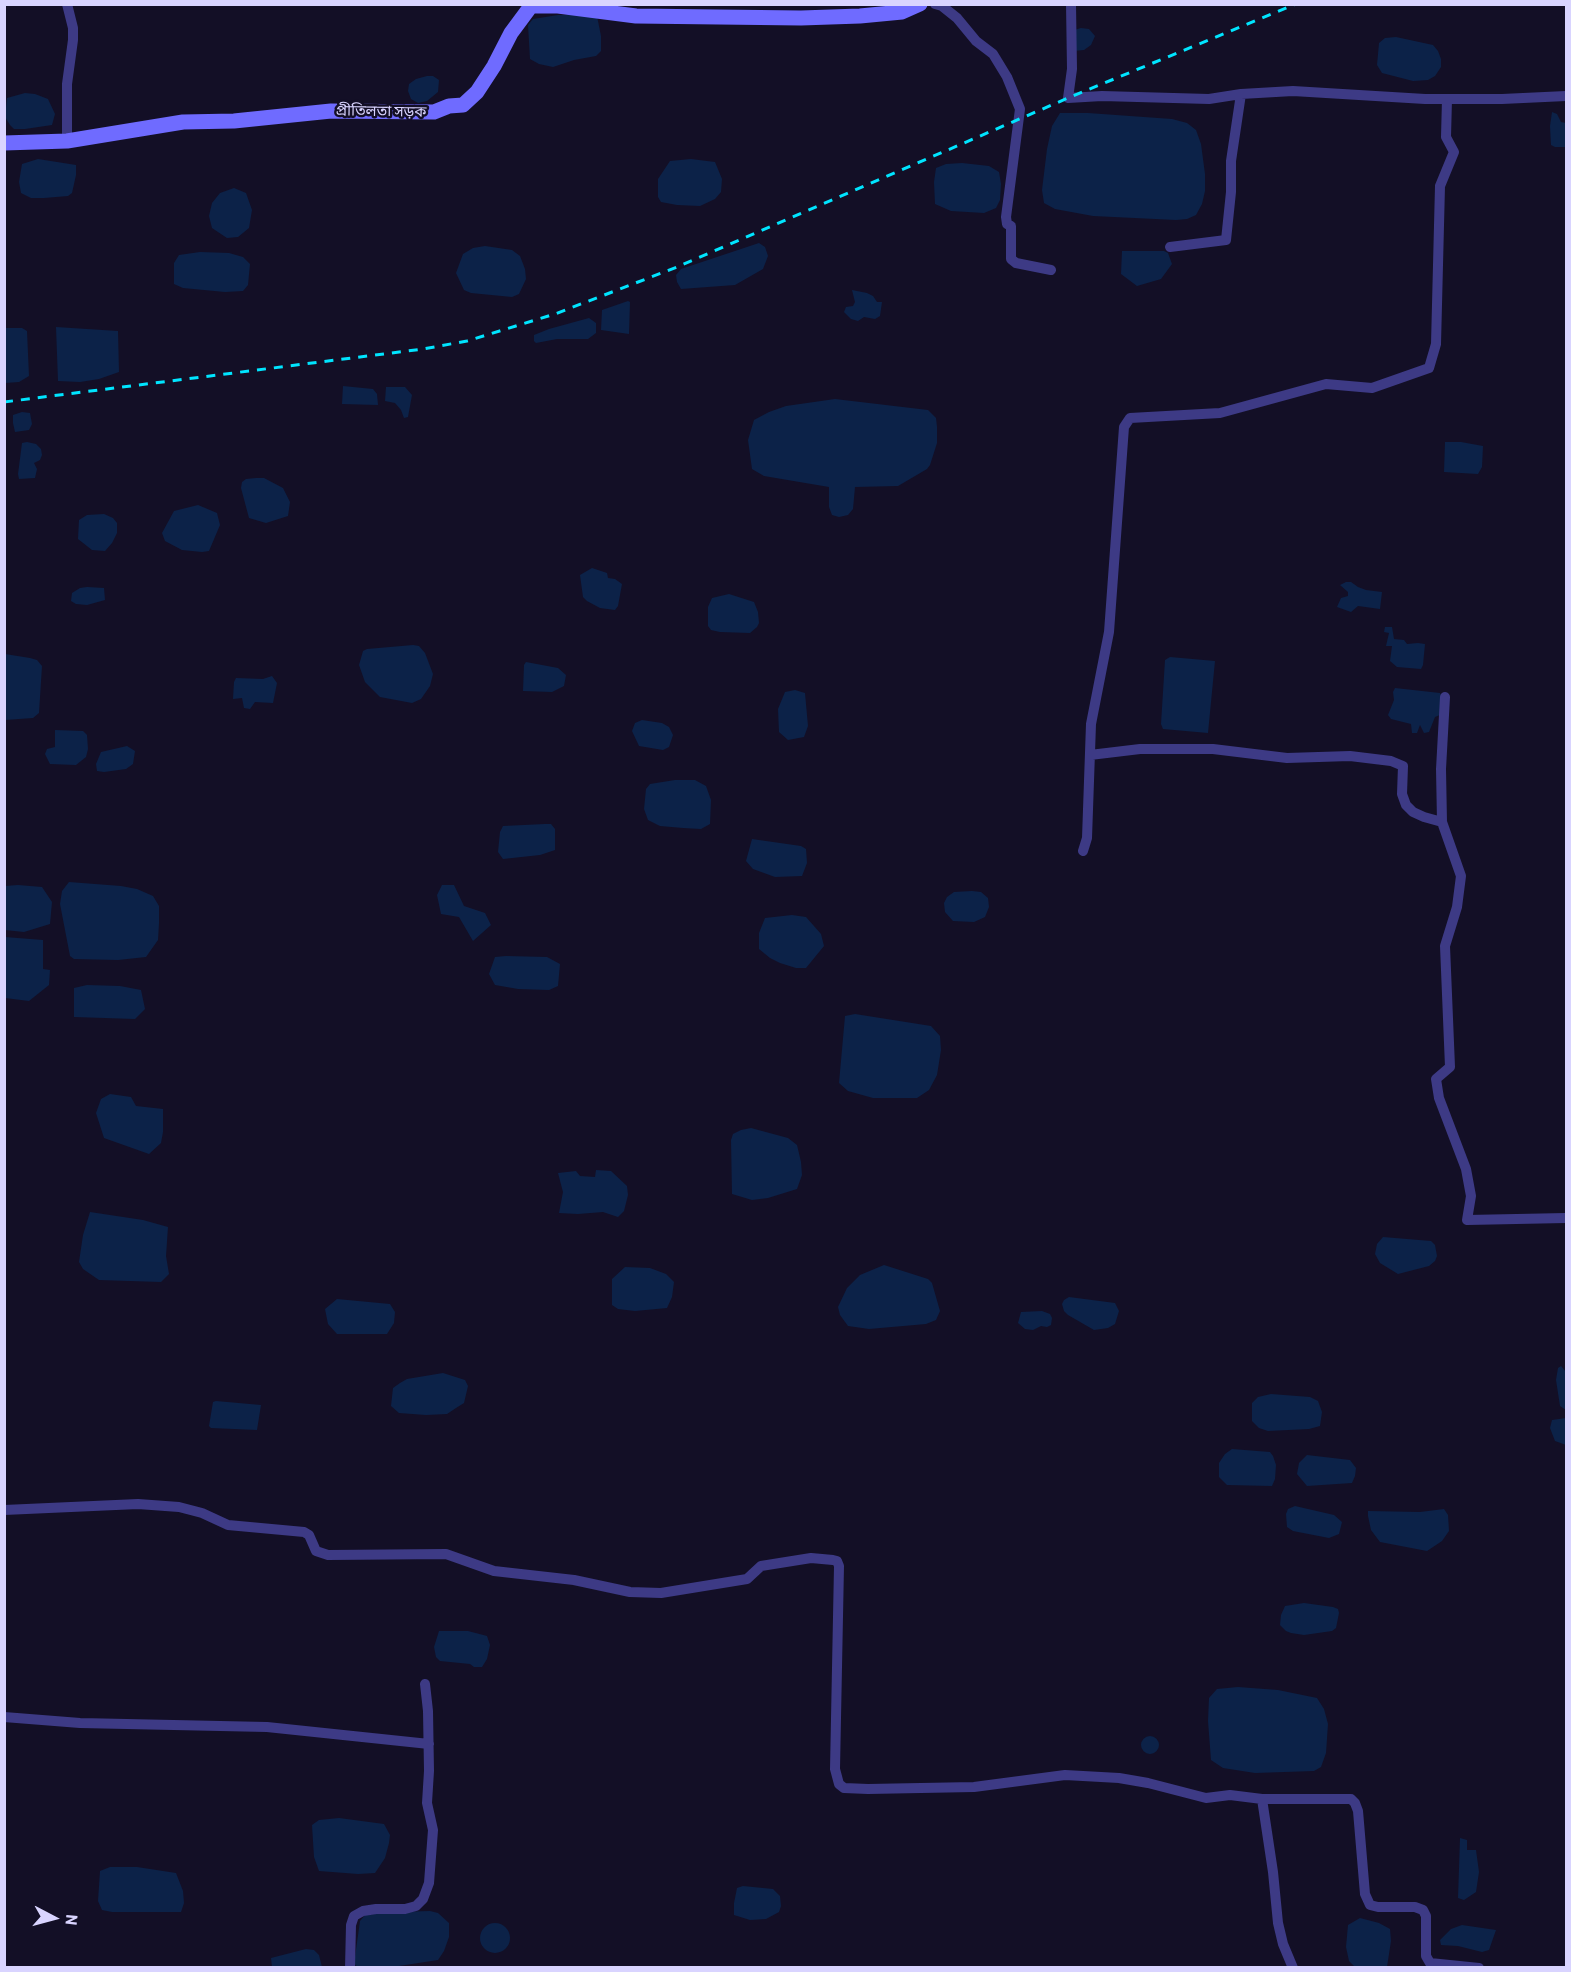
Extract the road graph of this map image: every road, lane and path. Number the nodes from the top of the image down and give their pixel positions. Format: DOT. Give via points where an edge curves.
graph roads {
  1 [pos="67,4"];
  2 [pos="920,4"];
  3 [pos="934,4"];
  4 [pos="1071,4"];
  5 [pos="530,5"];
  6 [pos="1241,94"];
  7 [pos="1566,96"];
  8 [pos="1447,99"];
  9 [pos="66,141"];
  10 [pos="4,143"];
  11 [pos="1170,247"];
  12 [pos="1051,270"];
  13 [pos="1445,697"];
  14 [pos="1090,755"];
  15 [pos="1442,822"];
  16 [pos="1083,851"];
  17 [pos="1566,1218"];
  18 [pos="4,1510"];
  19 [pos="425,1684"];
  20 [pos="4,1717"];
  21 [pos="429,1744"];
  22 [pos="1262,1799"];
  23 [pos="1427,1965"];
  24 [pos="350,1968"];
  25 [pos="1293,1968"];
  26 [pos="1479,1968"];
  1 -- 9 [label="street" via="73,40"];
  2 -- 5 [label="main road, প্রীতিলতা সড়ক" via="902,12 801,18 636,16"];
  3 -- 12 [label="street" via="957,18 993,54 1007,77 1020,109 1006,204 1011,259"];
  4 -- 6 [label="street" via="1072,69 1068,98 1209,99"];
  5 -- 9 [label="main road, প্রীতিলতা সড়ক" via="477,92 463,105 434,112 331,111 183,122"];
  6 -- 8 [label="street" via="1293,91"];
  6 -- 11 [label="street" via="1231,161 1226,240"];
  7 -- 8 [label="street"];
  8 -- 14 [label="street" via="1446,137 1454,152 1440,186 1436,344 1429,368 1372,388 1326,384 1220,413 1130,418 1124,427 1109,632 1091,724"];
  9 -- 10 [label="main road, প্রীতিলতা সড়ক"];
  13 -- 15 [label="street"];
  14 -- 15 [label="street" via="1140,749 1213,749 1287,758 1350,756 1391,761 1403,766 1402,794 1406,805 1413,812"];
  14 -- 16 [label="street"];
  15 -- 17 [label="street" via="1461,876 1457,907 1445,946 1450,1067 1436,1079 1441,1105 1466,1169 1471,1196 1467,1220"];
  18 -- 22 [label="street" via="138,1504 179,1508 228,1525 304,1532 316,1551 328,1555 446,1554 494,1571 574,1580 630,1592 661,1593 747,1579 761,1566 811,1558 833,1560 839,1566 835,1769 844,1788 974,1787 1065,1775 1119,1778 1206,1798 1230,1795"];
  19 -- 21 [label="street"];
  20 -- 21 [label="street" via="267,1728"];
  21 -- 24 [label="street" via="427,1803 433,1830 429,1884 416,1906 363,1911 354,1916"];
  22 -- 23 [label="street" via="1351,1799 1355,1803 1365,1894 1370,1905 1423,1910"];
  22 -- 25 [label="street" via="1278,1923"];
  23 -- 26 [label="street"];
}
